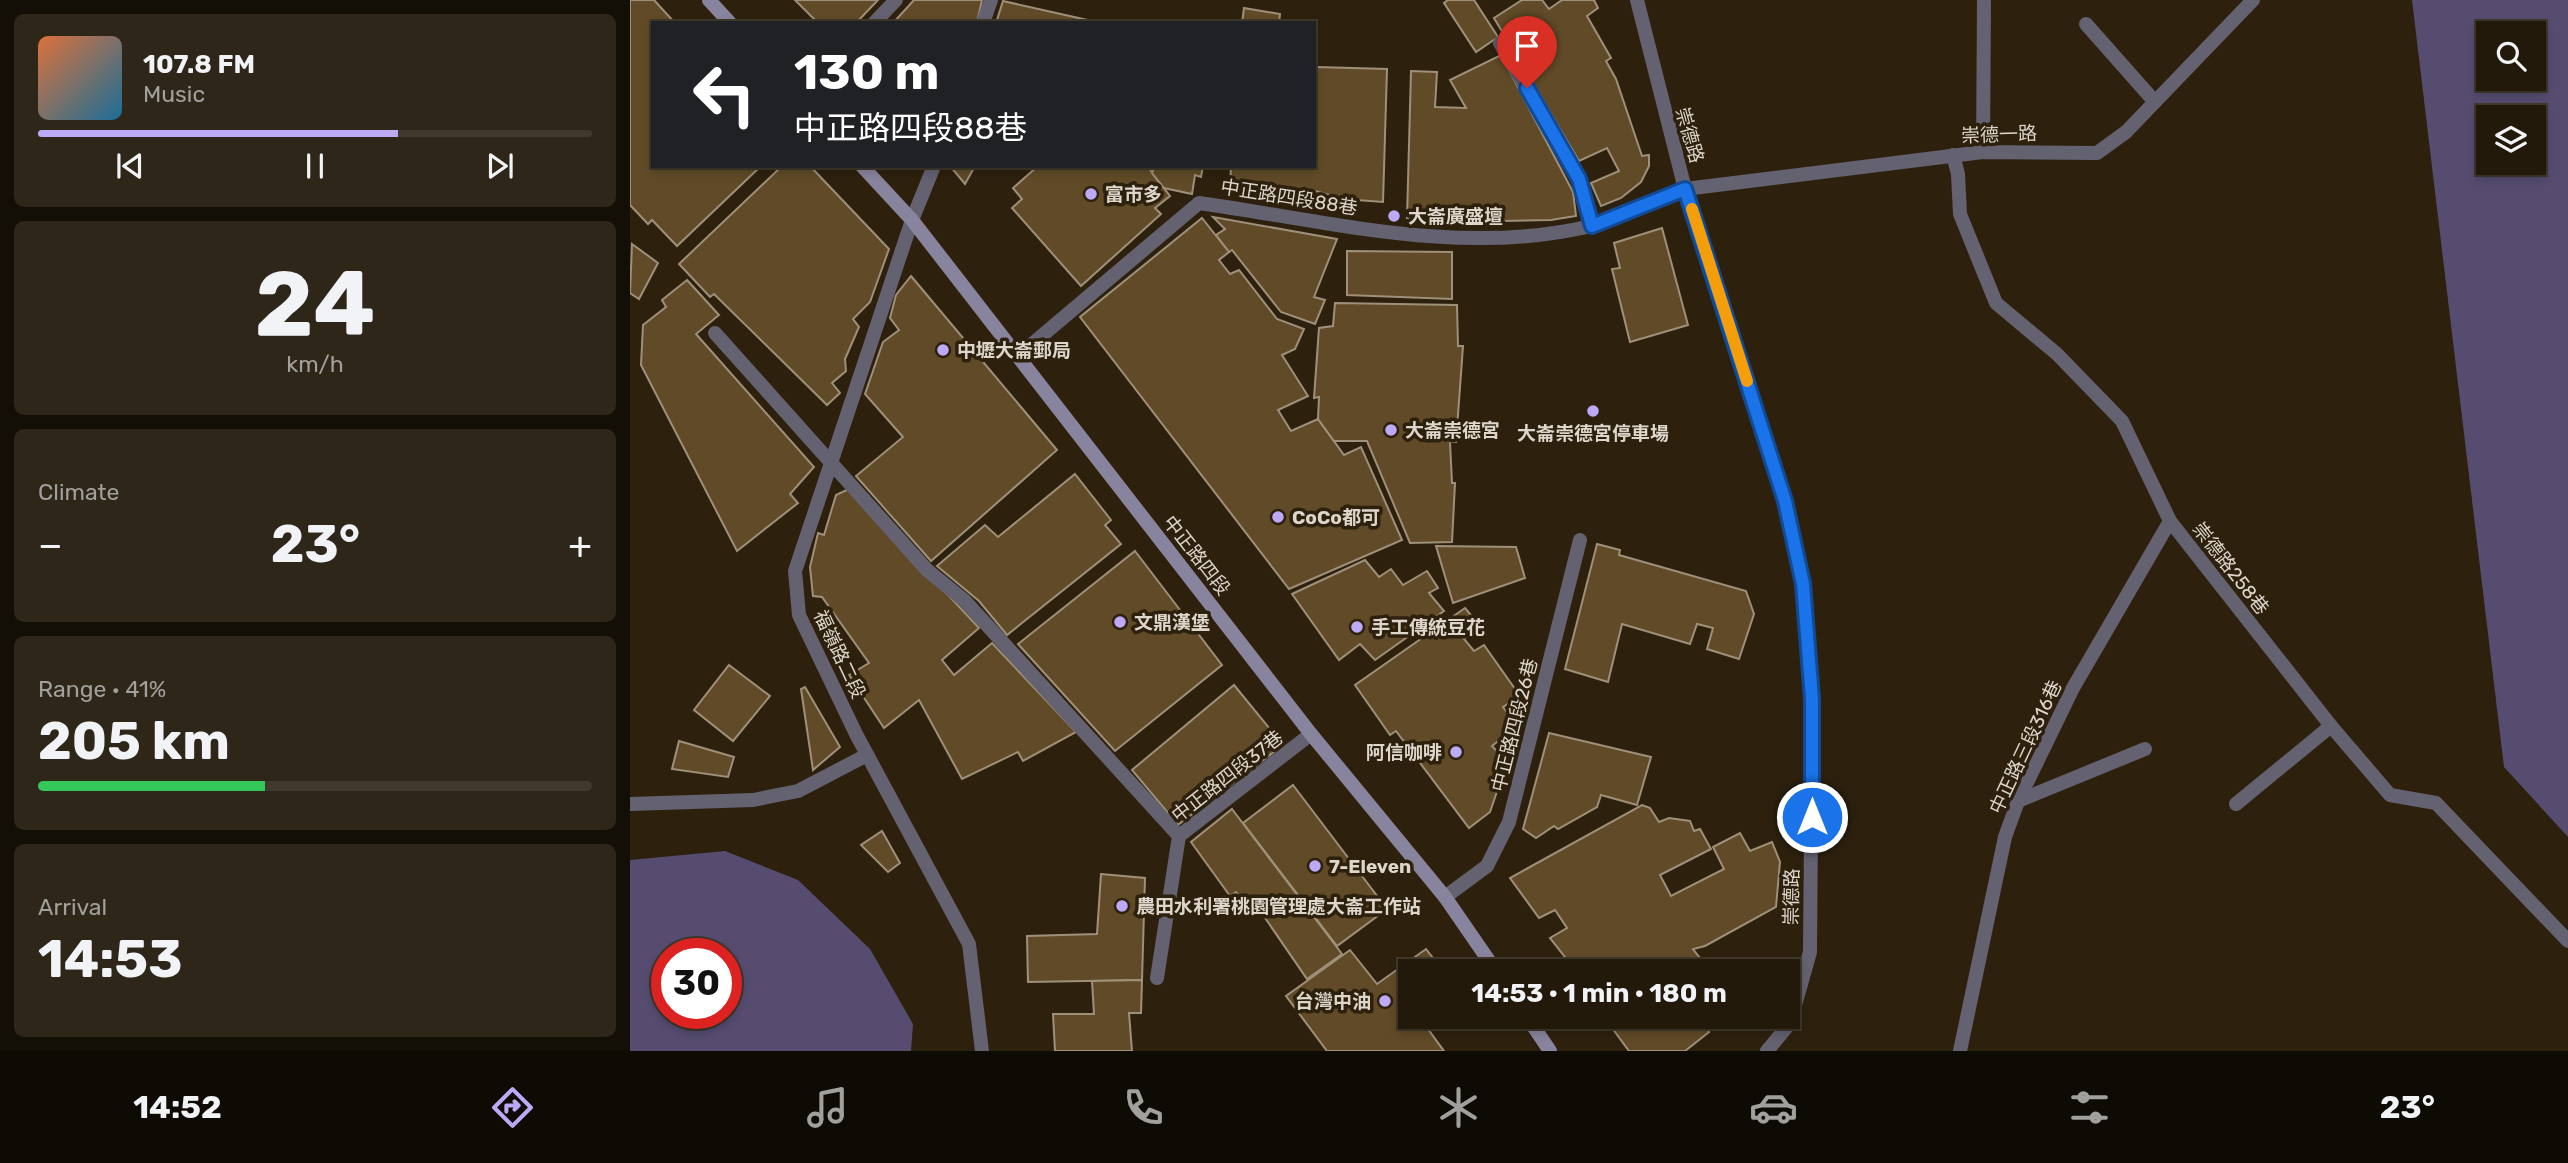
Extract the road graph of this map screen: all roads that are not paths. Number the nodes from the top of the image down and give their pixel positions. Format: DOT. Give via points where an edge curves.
graph roads {
  1 [pos="709,0"];
  2 [pos="896,0"];
  3 [pos="991,0"];
  4 [pos="1637,0"];
  5 [pos="1984,0"];
  6 [pos="2253,0"];
  7 [pos="728,21"];
  8 [pos="876,21"];
  9 [pos="984,21"];
  10 [pos="2086,24"];
  11 [pos="1500,43"];
  12 [pos="2155,102"];
  13 [pos="1983,152"];
  14 [pos="1953,155"];
  15 [pos="864,168"];
  16 [pos="933,168"];
  17 [pos="1685,189"];
  18 [pos="912,220"];
  19 [pos="1592,226"];
  20 [pos="715,333"];
  21 [pos="1018,356"];
  22 [pos="831,459"];
  23 [pos="2170,521"];
  24 [pos="1580,540"];
  25 [pos="2330,726"];
  26 [pos="1311,734"];
  27 [pos="2144,749"];
  28 [pos="867,755"];
  29 [pos="2018,801"];
  30 [pos="630,804"];
  31 [pos="2235,804"];
  32 [pos="1179,836"];
  33 [pos="1445,897"];
  34 [pos="2568,942"];
  35 [pos="1488,959"];
  36 [pos="1157,978"];
  37 [pos="1535,1029"];
  38 [pos="982,1051"];
  39 [pos="1550,1051"];
  40 [pos="1767,1051"];
  41 [pos="1960,1051"];
  1 -- 7 [label="main road"];
  2 -- 8 [label="street"];
  3 -- 9 [label="street"];
  4 -- 17 [label="street, 崇德路"];
  5 -- 13 [label="street"];
  6 -- 12 [label="street, 崇德一路"];
  10 -- 12 [label="street"];
  11 -- 19 [label="street" via="1579,179"];
  12 -- 13 [label="street, 崇德一路" via="2097,153"];
  13 -- 14 [label="street, 崇德一路"];
  14 -- 17 [label="street, 崇德一路"];
  14 -- 23 [label="street, 崇德路258巷" via="1960,214 1996,303 2057,354 2122,421"];
  15 -- 18 [label="main road, 中正路四段"];
  16 -- 18 [label="street, 福嶺路二段"];
  17 -- 19 [label="street, 中正路四段88巷"];
  17 -- 40 [label="street, 崇德路" via="1785,501 1803,584 1812,699 1810,952 1790,1023"];
  18 -- 21 [label="main road, 中正路四段"];
  18 -- 22 [label="street, 福嶺路二段"];
  19 -- 21 [label="street, 中正路四段88巷" via="1502,239 1409,235 1199,202"];
  20 -- 22 [label="street"];
  21 -- 26 [label="main road, 中正路四段"];
  22 -- 28 [label="street, 福嶺路二段" via="794,571 799,615"];
  22 -- 32 [label="street" via="927,569 965,601"];
  23 -- 25 [label="street, 崇德路258巷"];
  23 -- 29 [label="street, 中正路三段316巷" via="2073,688"];
  24 -- 33 [label="street, 中正路四段26巷" via="1509,822 1487,866"];
  25 -- 31 [label="street"];
  25 -- 34 [label="street, 崇德路258巷" via="2390,795 2436,803"];
  26 -- 32 [label="street, 中正路四段37巷"];
  26 -- 33 [label="main road, 中正路四段"];
  27 -- 29 [label="street"];
  28 -- 30 [label="street" via="798,791 754,800"];
  28 -- 38 [label="street, 福嶺路二段" via="969,944"];
  29 -- 41 [label="street, 中正路三段316巷" via="2005,837"];
  32 -- 36 [label="street, 中正路四段37巷"];
  33 -- 35 [label="main road, 中正路四段"];
  37 -- 39 [label="main road"];
}
